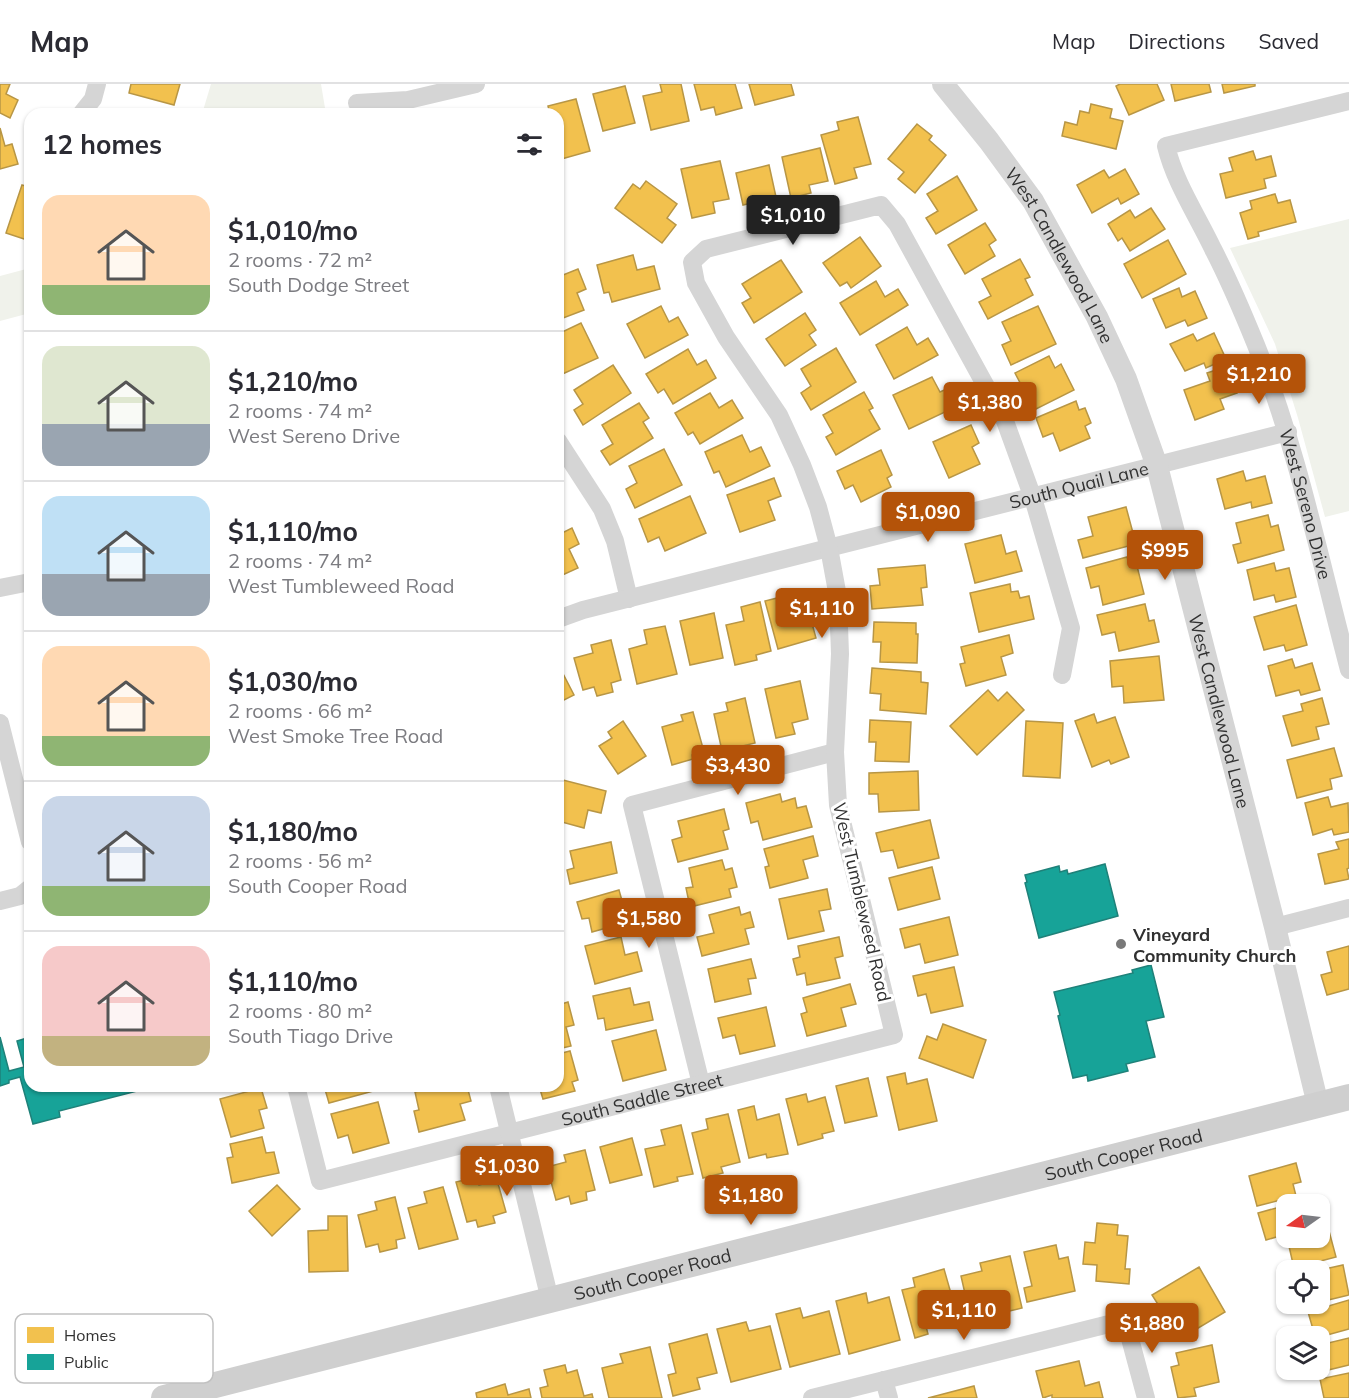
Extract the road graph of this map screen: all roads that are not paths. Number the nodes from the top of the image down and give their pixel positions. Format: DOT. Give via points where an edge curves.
graph roads {
  1 [pos="97,84"];
  2 [pos="476,84"];
  3 [pos="943,84"];
  4 [pos="1349,101"];
  5 [pos="357,103"];
  6 [pos="86,108"];
  7 [pos="1288,432"];
  8 [pos="564,450"];
  9 [pos="1156,466"];
  10 [pos="1033,498"];
  11 [pos="829,548"];
  12 [pos="24,583"];
  13 [pos="0,588"];
  14 [pos="630,599"];
  15 [pos="564,617"];
  16 [pos="1345,638"];
  17 [pos="1349,670"];
  18 [pos="1062,675"];
  19 [pos="0,723"];
  20 [pos="835,752"];
  21 [pos="24,818"];
  22 [pos="24,893"];
  23 [pos="0,901"];
  24 [pos="1349,908"];
  25 [pos="1275,927"];
  26 [pos="894,1035"];
  27 [pos="701,1084"];
  28 [pos="298,1092"];
  29 [pos="499,1092"];
  30 [pos="1349,1097"];
  31 [pos="1318,1105"];
  32 [pos="509,1132"];
  33 [pos="550,1300"];
  34 [pos="884,1380"];
  35 [pos="164,1398"];
  36 [pos="812,1398"];
  37 [pos="889,1398"];
  38 [pos="1146,1398"];
  1 -- 6 [label="street"];
  2 -- 5 [label="street" via="408,100"];
  3 -- 9 [label="street, West Candlewood Lane" via="1033,201 1065,257 1125,379"];
  4 -- 7 [label="street, West Sereno Drive" via="1166,146 1172,168 1244,315"];
  7 -- 9 [label="street, South Quail Lane"];
  7 -- 16 [label="street, West Sereno Drive"];
  8 -- 14 [label="street" via="602,509"];
  9 -- 10 [label="street, South Quail Lane"];
  9 -- 25 [label="street, West Candlewood Lane"];
  10 -- 11 [label="street, South Quail Lane"];
  10 -- 11 [label="street, West Tumbleweed Road" via="1005,421 897,224 881,205 706,249 692,262 696,283 779,416 818,507"];
  10 -- 18 [label="street" via="1071,628"];
  11 -- 14 [label="street, South Quail Lane"];
  11 -- 20 [label="street, West Tumbleweed Road" via="838,597 840,654"];
  12 -- 13 [label="street"];
  14 -- 15 [label="street, South Quail Lane"];
  16 -- 17 [label="street, West Sereno Drive"];
  19 -- 21 [label="street"];
  20 -- 26 [label="street, West Tumbleweed Road" via="838,805"];
  20 -- 27 [label="street" via="632,805"];
  22 -- 23 [label="street"];
  24 -- 25 [label="street"];
  25 -- 31 [label="street, West Candlewood Lane"];
  26 -- 27 [label="street, South Saddle Street"];
  27 -- 32 [label="street, South Saddle Street"];
  28 -- 32 [label="street, South Saddle Street" via="320,1181"];
  29 -- 32 [label="street"];
  30 -- 31 [label="main road, South Cooper Road"];
  31 -- 33 [label="main road, South Cooper Road"];
  32 -- 33 [label="street"];
  33 -- 35 [label="main road, South Cooper Road"];
  34 -- 36 [label="street"];
  34 -- 37 [label="street"];
  34 -- 38 [label="street" via="1125,1320"];
}
